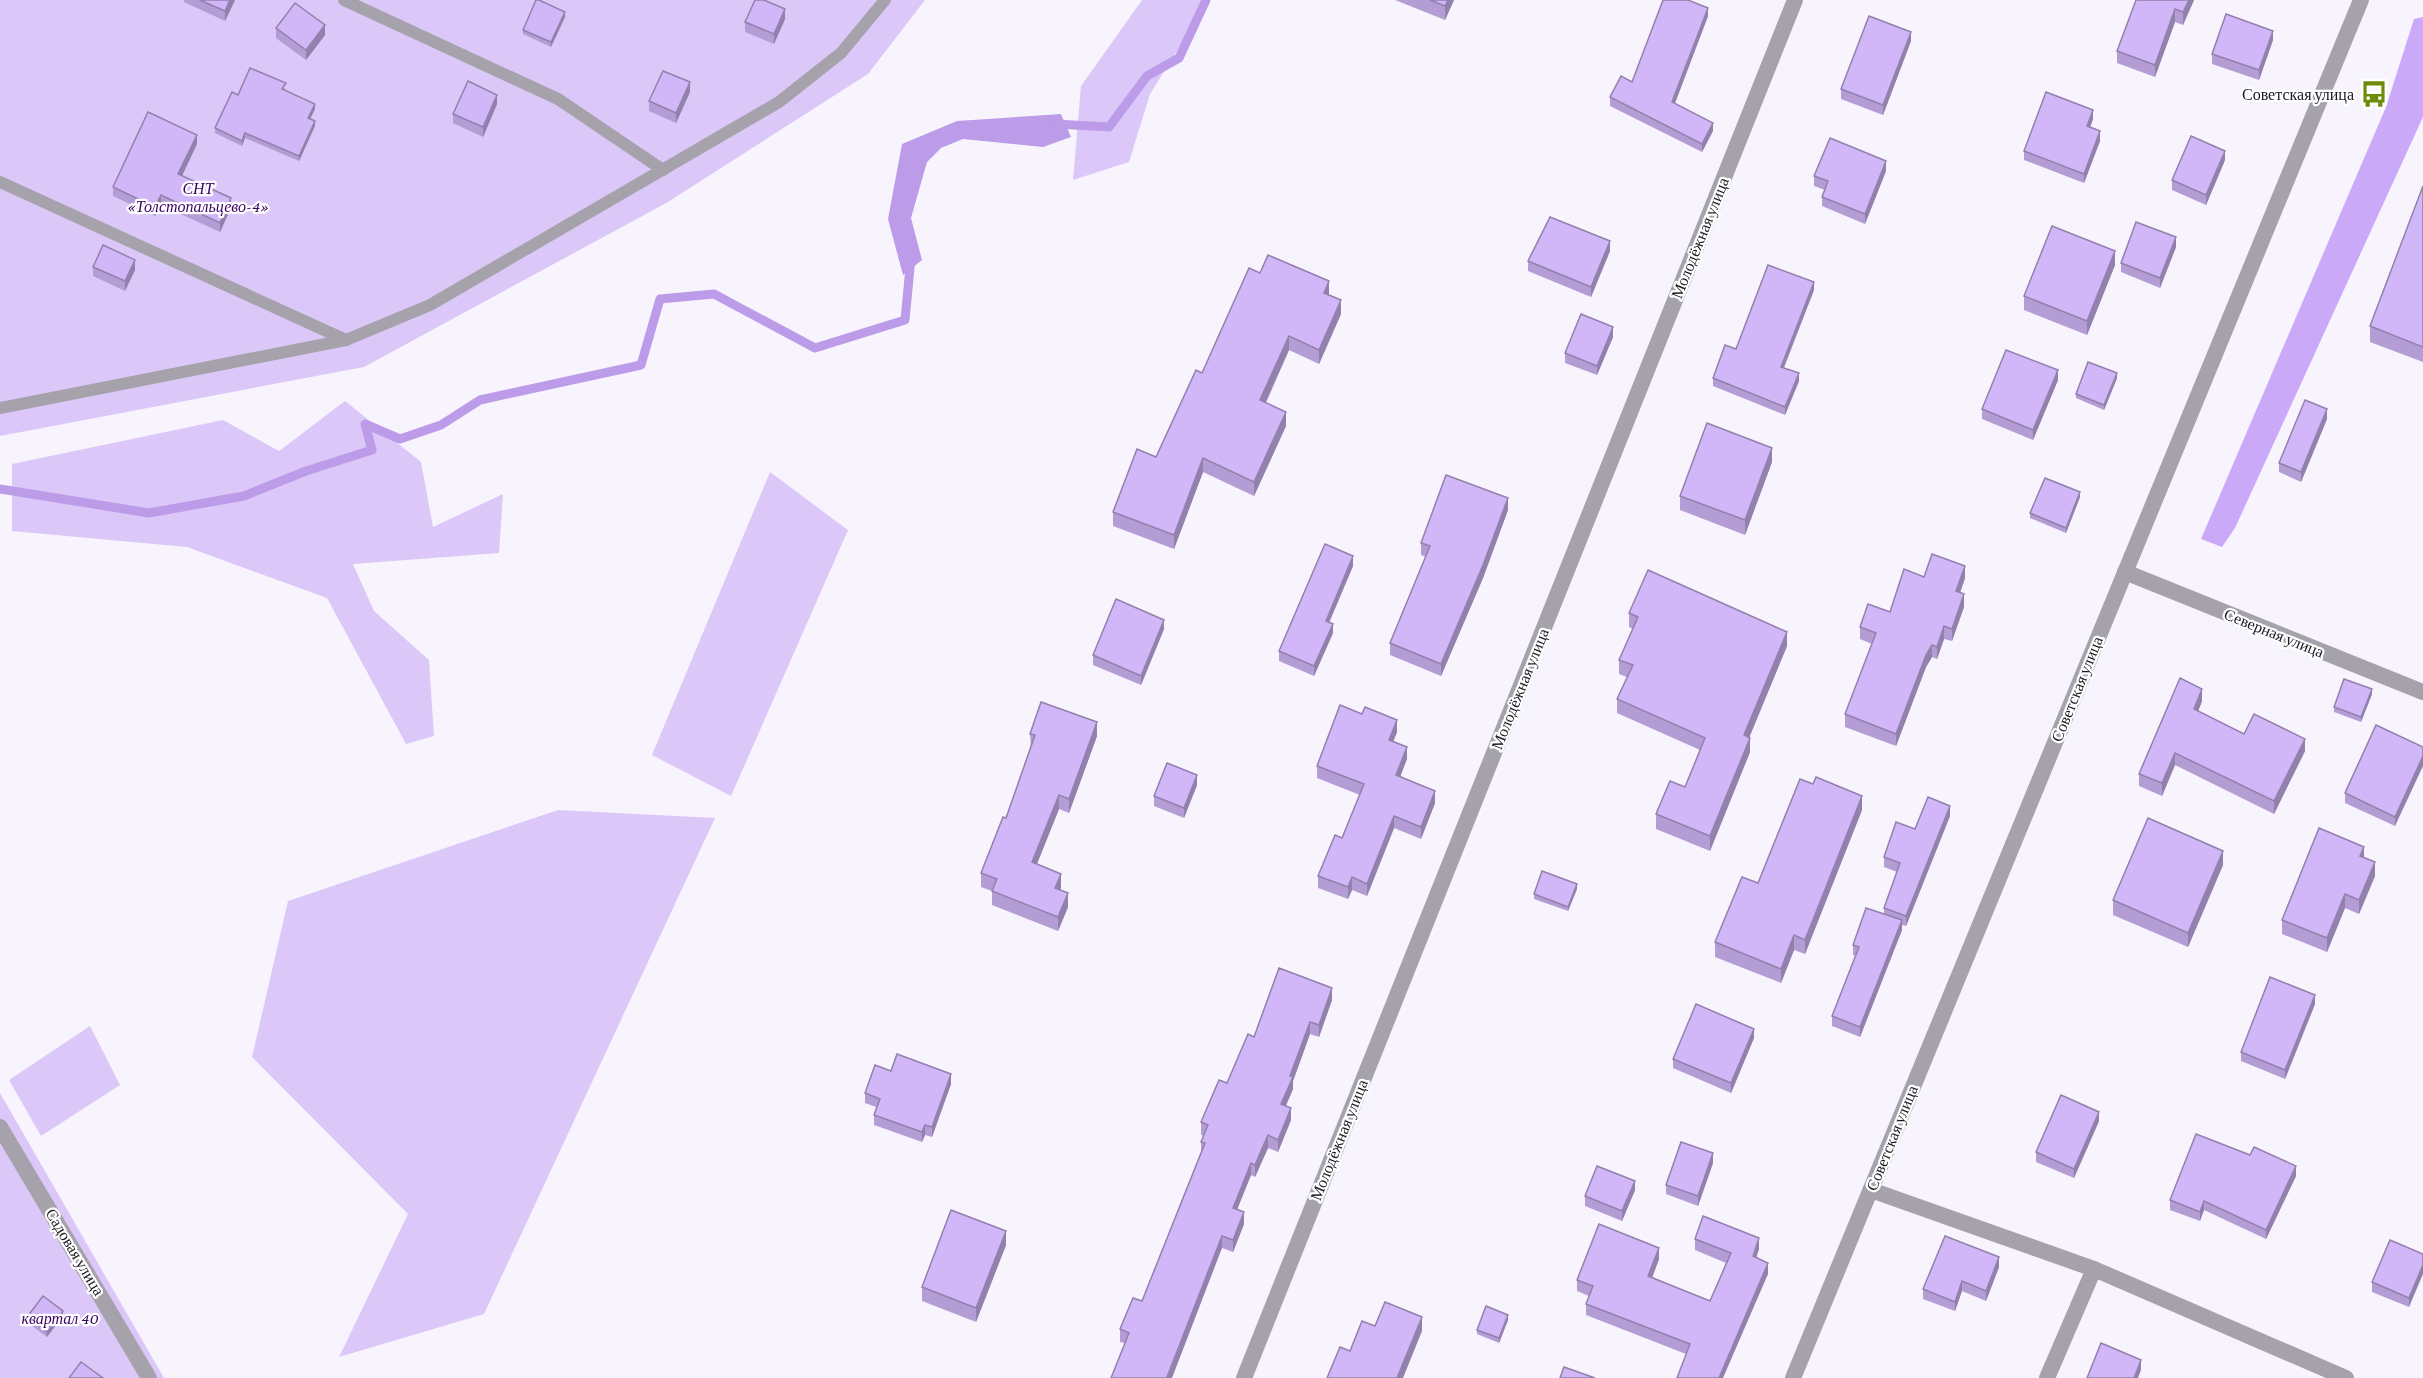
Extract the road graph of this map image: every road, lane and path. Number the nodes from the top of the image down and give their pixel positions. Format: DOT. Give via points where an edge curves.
graph roads {
  1 [pos="344,0"];
  2 [pos="885,0"];
  3 [pos="1795,0"];
  4 [pos="2361,0"];
  5 [pos="663,170"];
  6 [pos="0,183"];
  7 [pos="346,340"];
  8 [pos="0,408"];
  9 [pos="2125,572"];
  10 [pos="2423,692"];
  11 [pos="0,1127"];
  12 [pos="1871,1190"];
  13 [pos="2094,1269"];
  14 [pos="149,1378"];
  15 [pos="1244,1378"];
  16 [pos="1793,1378"];
  17 [pos="2047,1378"];
  18 [pos="2346,1378"];
  1 -- 5 [label="lane" via="558,99"];
  2 -- 5 [label="lane" via="841,53 779,102"];
  3 -- 15 [label="street, Молодёжная улица"];
  4 -- 9 [label="street, Советская улица"];
  5 -- 7 [label="lane" via="430,305"];
  6 -- 7 [label="lane"];
  7 -- 8 [label="lane"];
  9 -- 10 [label="street, Северная улица"];
  9 -- 12 [label="street, Советская улица"];
  11 -- 14 [label="street, Садовая улица"];
  12 -- 13 [label="street"];
  12 -- 16 [label="street, Советская улица"];
  13 -- 17 [label="street"];
  13 -- 18 [label="street"];
}
